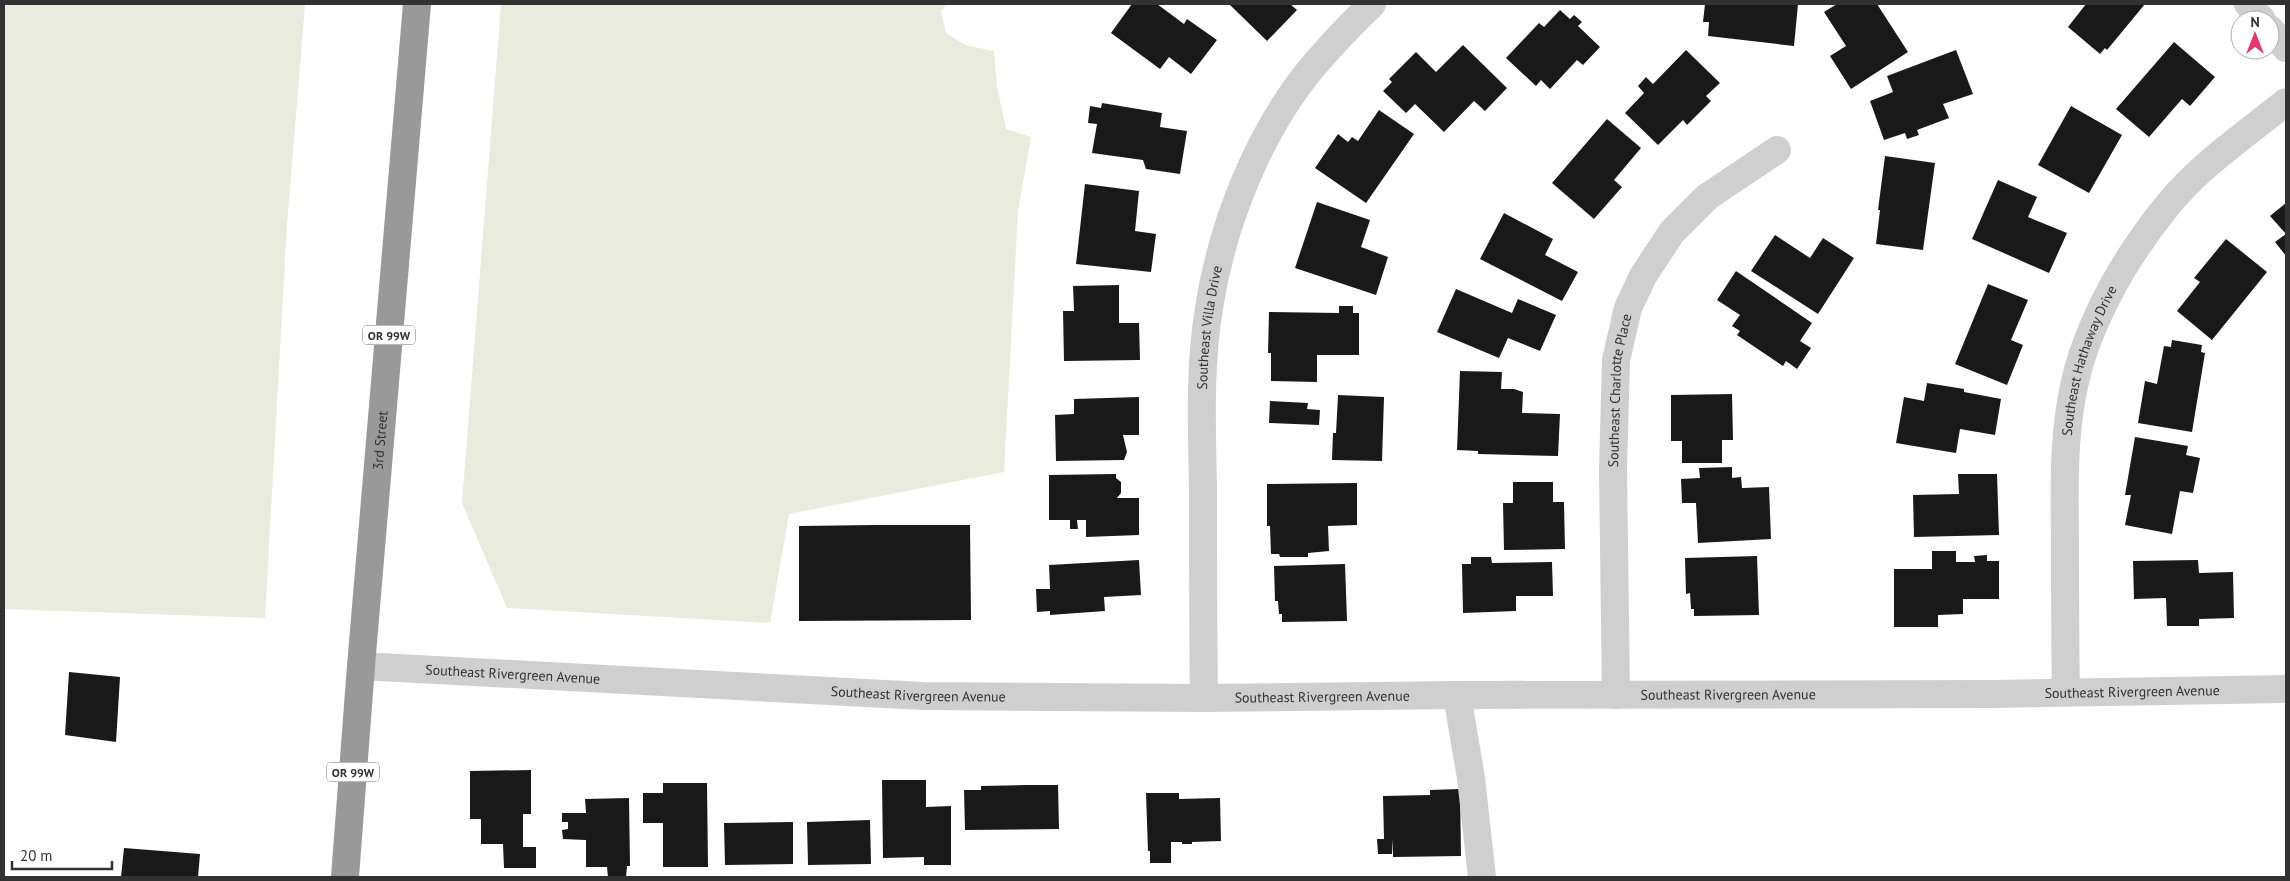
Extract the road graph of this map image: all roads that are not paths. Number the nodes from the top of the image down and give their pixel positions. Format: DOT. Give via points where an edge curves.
graph roads {
  1 [pos="417,4"];
  2 [pos="1372,4"];
  3 [pos="2286,102"];
  4 [pos="1777,150"];
  5 [pos="361,666"];
  6 [pos="2286,689"];
  7 [pos="2066,692"];
  8 [pos="1457,695"];
  9 [pos="1616,695"];
  10 [pos="1204,698"];
  11 [pos="345,877"];
  12 [pos="1482,877"];
  1 -- 5 [label="highway, 3rd Street / OR 99W"];
  2 -- 10 [label="street, Southeast Villa Drive" via="1314,65 1285,107 1238,198 1219,258 1209,309 1202,386"];
  3 -- 7 [label="street, Southeast Hathaway Drive" via="2204,167 2167,206 2104,304 2083,354 2064,448"];
  4 -- 9 [label="street, Southeast Charlotte Place" via="1707,197 1672,232 1643,276 1628,308 1616,360 1613,470"];
  5 -- 10 [label="street, Southeast Rivergreen Avenue" via="923,696"];
  5 -- 11 [label="highway, 3rd Street / OR 99W"];
  6 -- 7 [label="street, Southeast Rivergreen Avenue"];
  7 -- 9 [label="street, Southeast Rivergreen Avenue"];
  8 -- 9 [label="street, Southeast Rivergreen Avenue"];
  8 -- 10 [label="street, Southeast Rivergreen Avenue"];
  8 -- 12 [label="street" via="1471,778"];
}
